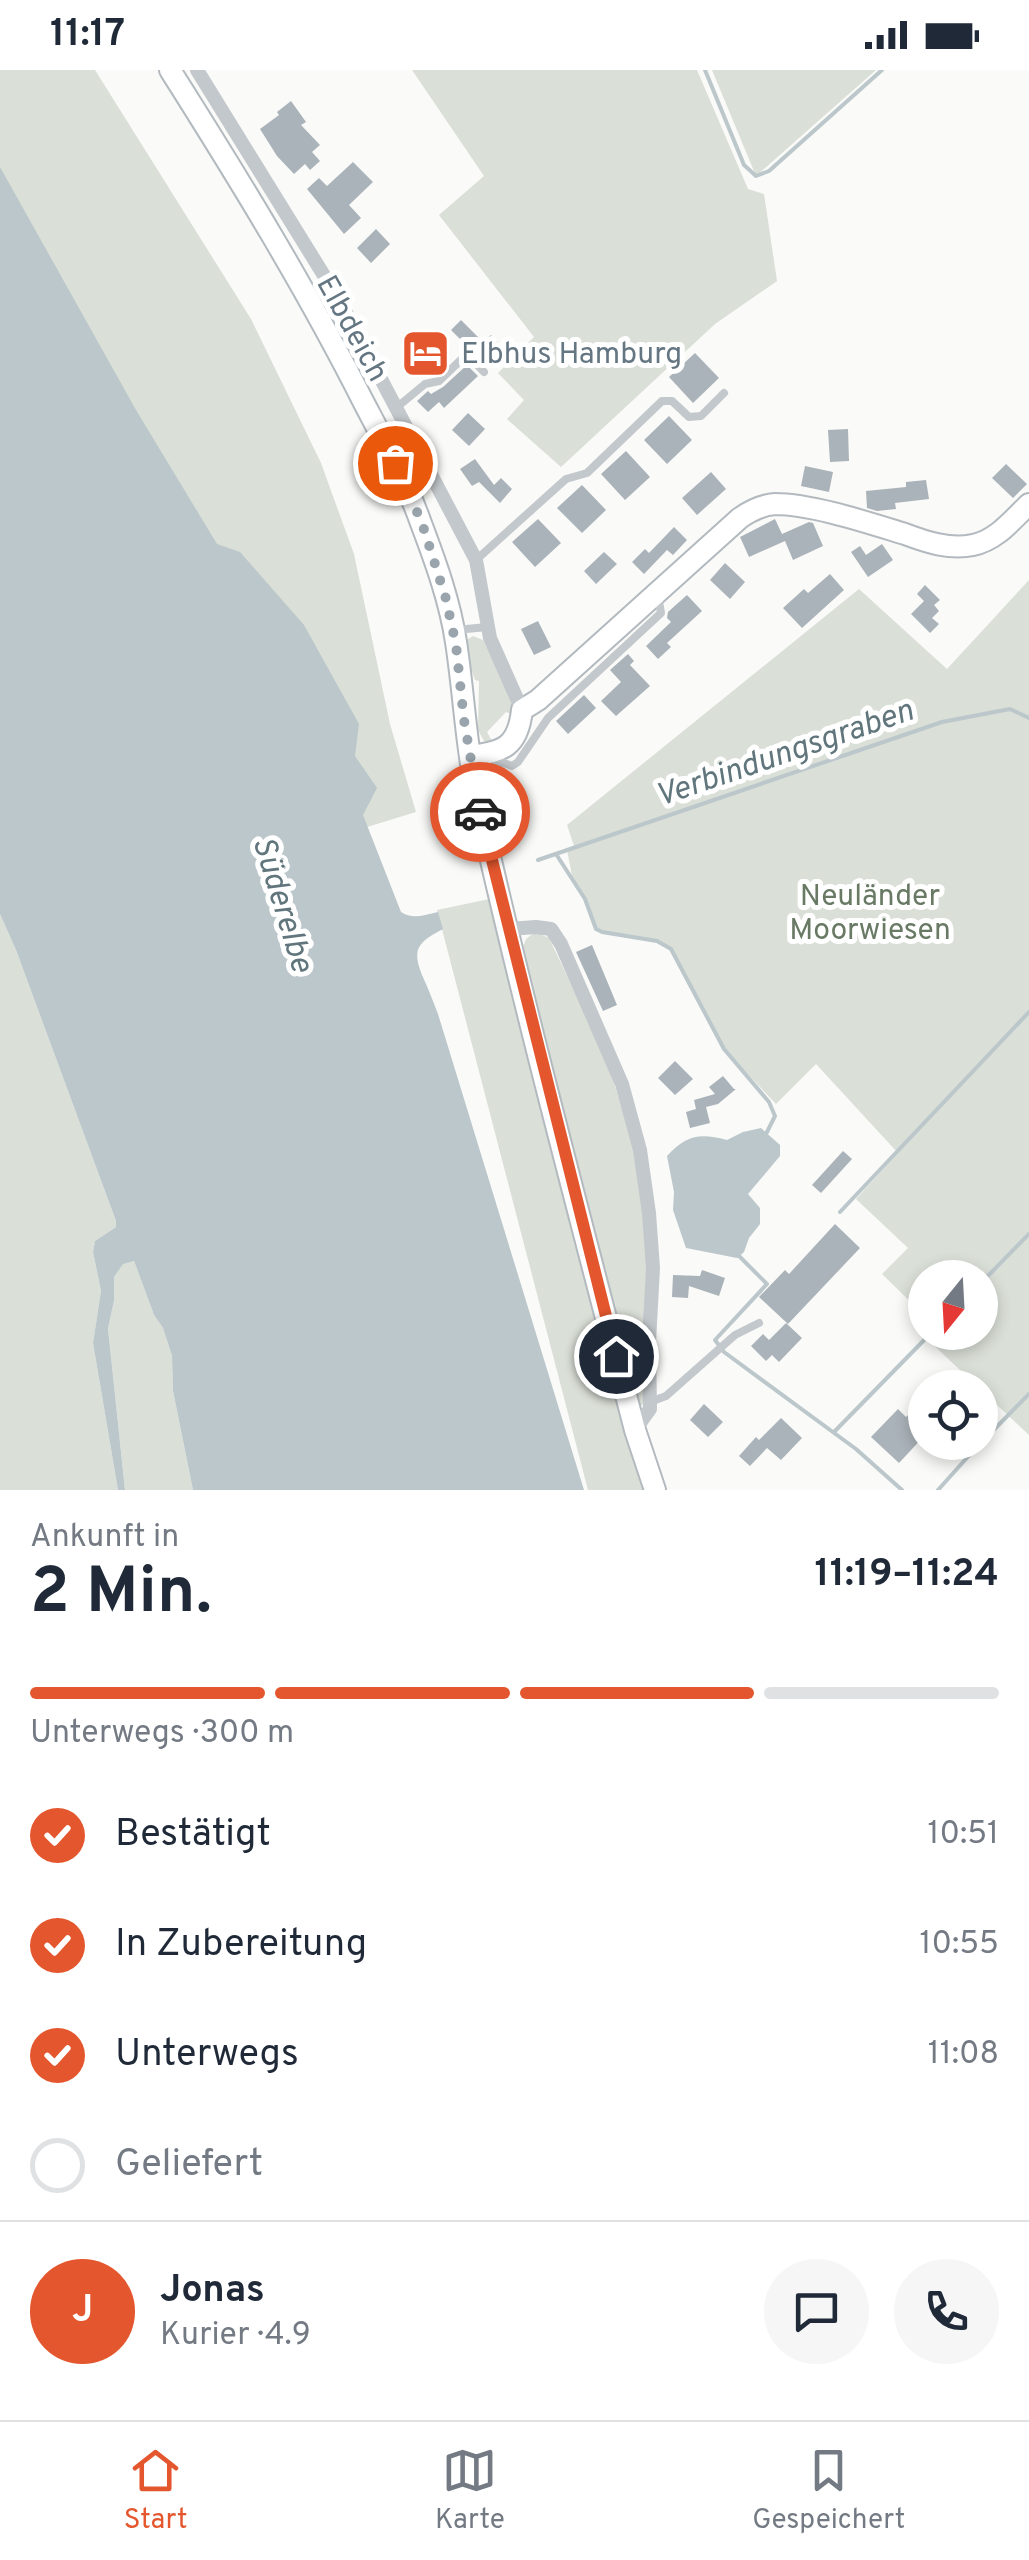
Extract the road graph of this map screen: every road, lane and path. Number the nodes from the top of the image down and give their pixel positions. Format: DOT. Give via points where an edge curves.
graph roads {
  1 [pos="170,70"];
  2 [pos="197,70"];
  3 [pos="484,372"];
  4 [pos="724,392"];
  5 [pos="396,408"];
  6 [pos="1029,504"];
  7 [pos="476,560"];
  8 [pos="658,593"];
  9 [pos="487,627"];
  10 [pos="455,637"];
  11 [pos="522,710"];
  12 [pos="469,746"];
  13 [pos="494,753"];
  14 [pos="512,811"];
  15 [pos="509,929"];
  16 [pos="759,1323"];
  17 [pos="650,1402"];
  18 [pos="635,1430"];
  19 [pos="656,1490"];
  1 -- 10 [label="street, Elbdeich" via="263,218 395,463 422,523"];
  2 -- 5 [label="street, Elbdeich" via="342,302"];
  3 -- 5 [label="lane" via="467,354"];
  4 -- 7 [label="lane" via="701,416 662,401 587,473 566,479"];
  5 -- 7 [label="street, Elbdeich"];
  6 -- 8 [label="street" via="988,540 959,546 840,516 766,506 740,518"];
  7 -- 9 [label="street, Elbdeich"];
  8 -- 11 [label="street"];
  8 -- 13 [label="lane" via="661,613 548,718 518,762 504,764"];
  9 -- 10 [label="lane"];
  9 -- 11 [label="street, Elbdeich"];
  10 -- 12 [label="street, Elbdeich" via="470,688"];
  11 -- 13 [label="street" via="513,740"];
  12 -- 13 [label="street"];
  12 -- 15 [label="street, Elbdeich"];
  13 -- 14 [label="lane"];
  15 -- 17 [label="street" via="551,929 622,1084 649,1214"];
  15 -- 18 [label="street, Elbdeich"];
  16 -- 17 [label="lane"];
  17 -- 18 [label="street"];
  18 -- 19 [label="street, Elbdeich"];
}
